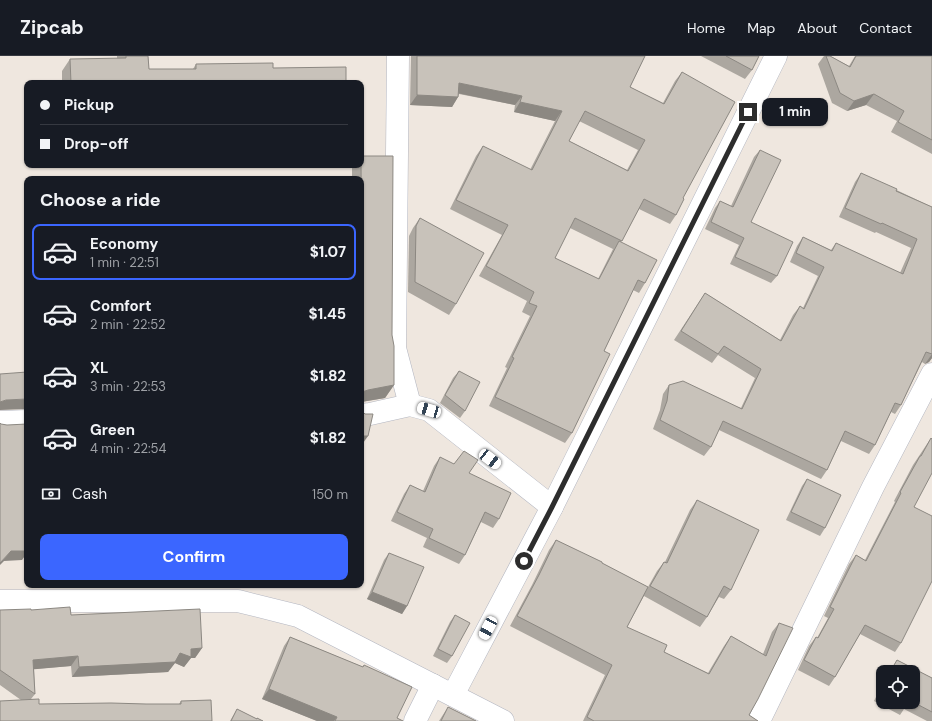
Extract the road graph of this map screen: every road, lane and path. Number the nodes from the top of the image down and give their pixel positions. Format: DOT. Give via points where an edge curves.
graph roads {
  1 [pos="398,56"];
  2 [pos="776,56"];
  3 [pos="932,374"];
  4 [pos="410,405"];
  5 [pos="364,415"];
  6 [pos="24,421"];
  7 [pos="0,422"];
  8 [pos="552,507"];
  9 [pos="0,601"];
  10 [pos="433,685"];
  11 [pos="453,695"];
  12 [pos="415,721"];
  13 [pos="503,721"];
  14 [pos="759,721"];
  1 -- 4 [label="street" via="395,348"];
  2 -- 8 [label="street"];
  3 -- 14 [label="street" via="869,494"];
  4 -- 5 [label="street"];
  4 -- 8 [label="street" via="429,410"];
  6 -- 7 [label="street"];
  8 -- 11 [label="street"];
  9 -- 10 [label="street" via="238,601 298,616"];
  10 -- 11 [label="street"];
  10 -- 12 [label="street"];
  11 -- 13 [label="street"];
}
